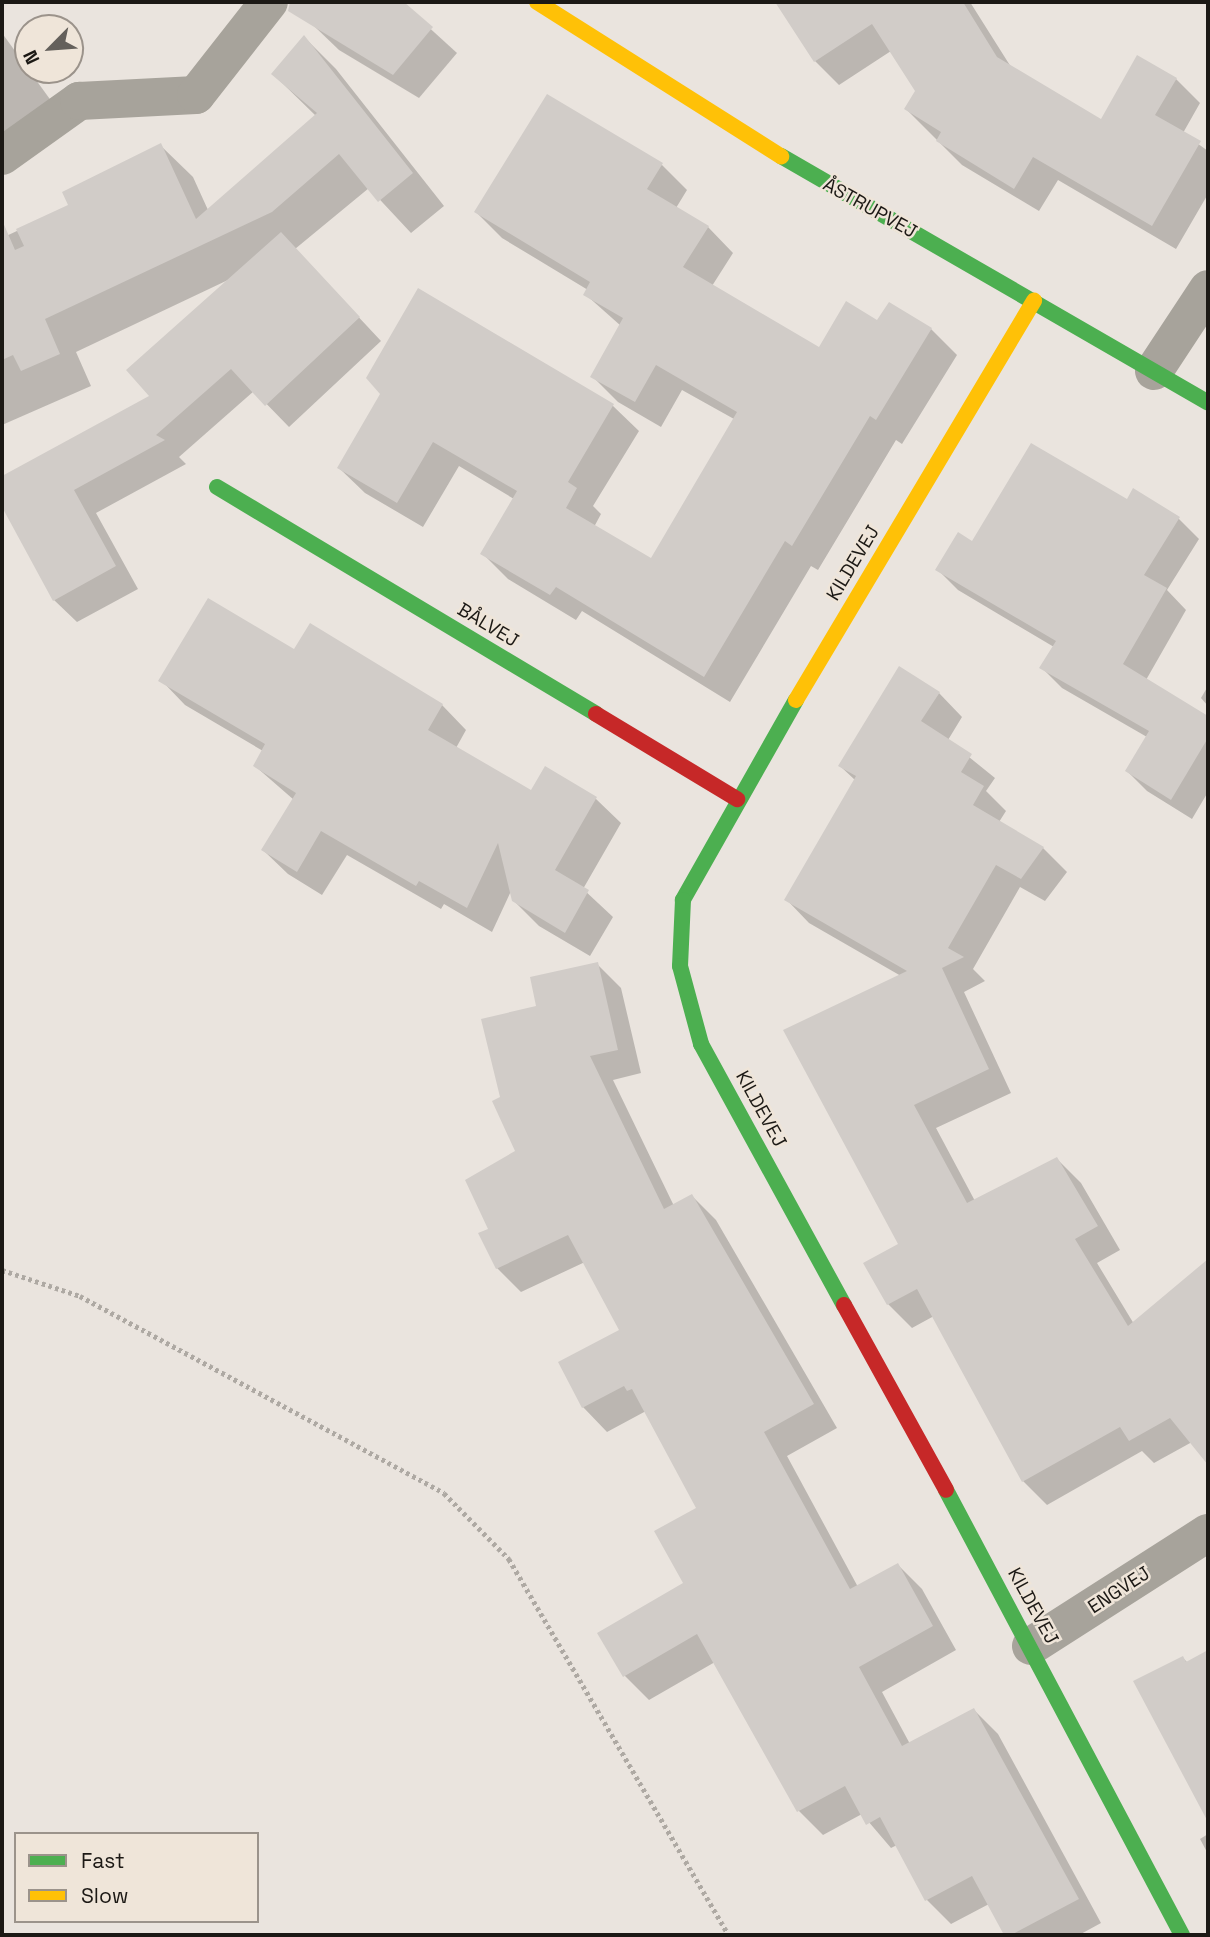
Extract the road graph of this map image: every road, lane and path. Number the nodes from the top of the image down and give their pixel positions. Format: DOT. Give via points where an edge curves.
graph roads {
  1 [pos="269,2"];
  2 [pos="537,2"];
  3 [pos="2,156"];
  4 [pos="1208,289"];
  5 [pos="1034,300"];
  6 [pos="1154,371"];
  7 [pos="1208,403"];
  8 [pos="217,487"];
  9 [pos="737,799"];
  10 [pos="2,1270"];
  11 [pos="1208,1533"];
  12 [pos="1031,1646"];
  13 [pos="729,1935"];
  14 [pos="1182,1935"];
  1 -- 3 [label="street" via="196,94 79,101"];
  2 -- 5 [label="street, ÅSTRUPVEJ" via="810,174"];
  4 -- 6 [label="street"];
  5 -- 6 [label="street, ÅSTRUPVEJ"];
  5 -- 9 [label="street, KILDEVEJ"];
  6 -- 7 [label="street, ÅSTRUPVEJ"];
  8 -- 9 [label="street, BÅLVEJ"];
  9 -- 12 [label="street, KILDEVEJ" via="683,900 680,966 701,1044"];
  10 -- 13 [label="path" via="80,1296 444,1493 509,1559"];
  11 -- 12 [label="street, ENGVEJ"];
  12 -- 14 [label="street, KILDEVEJ"];
}
